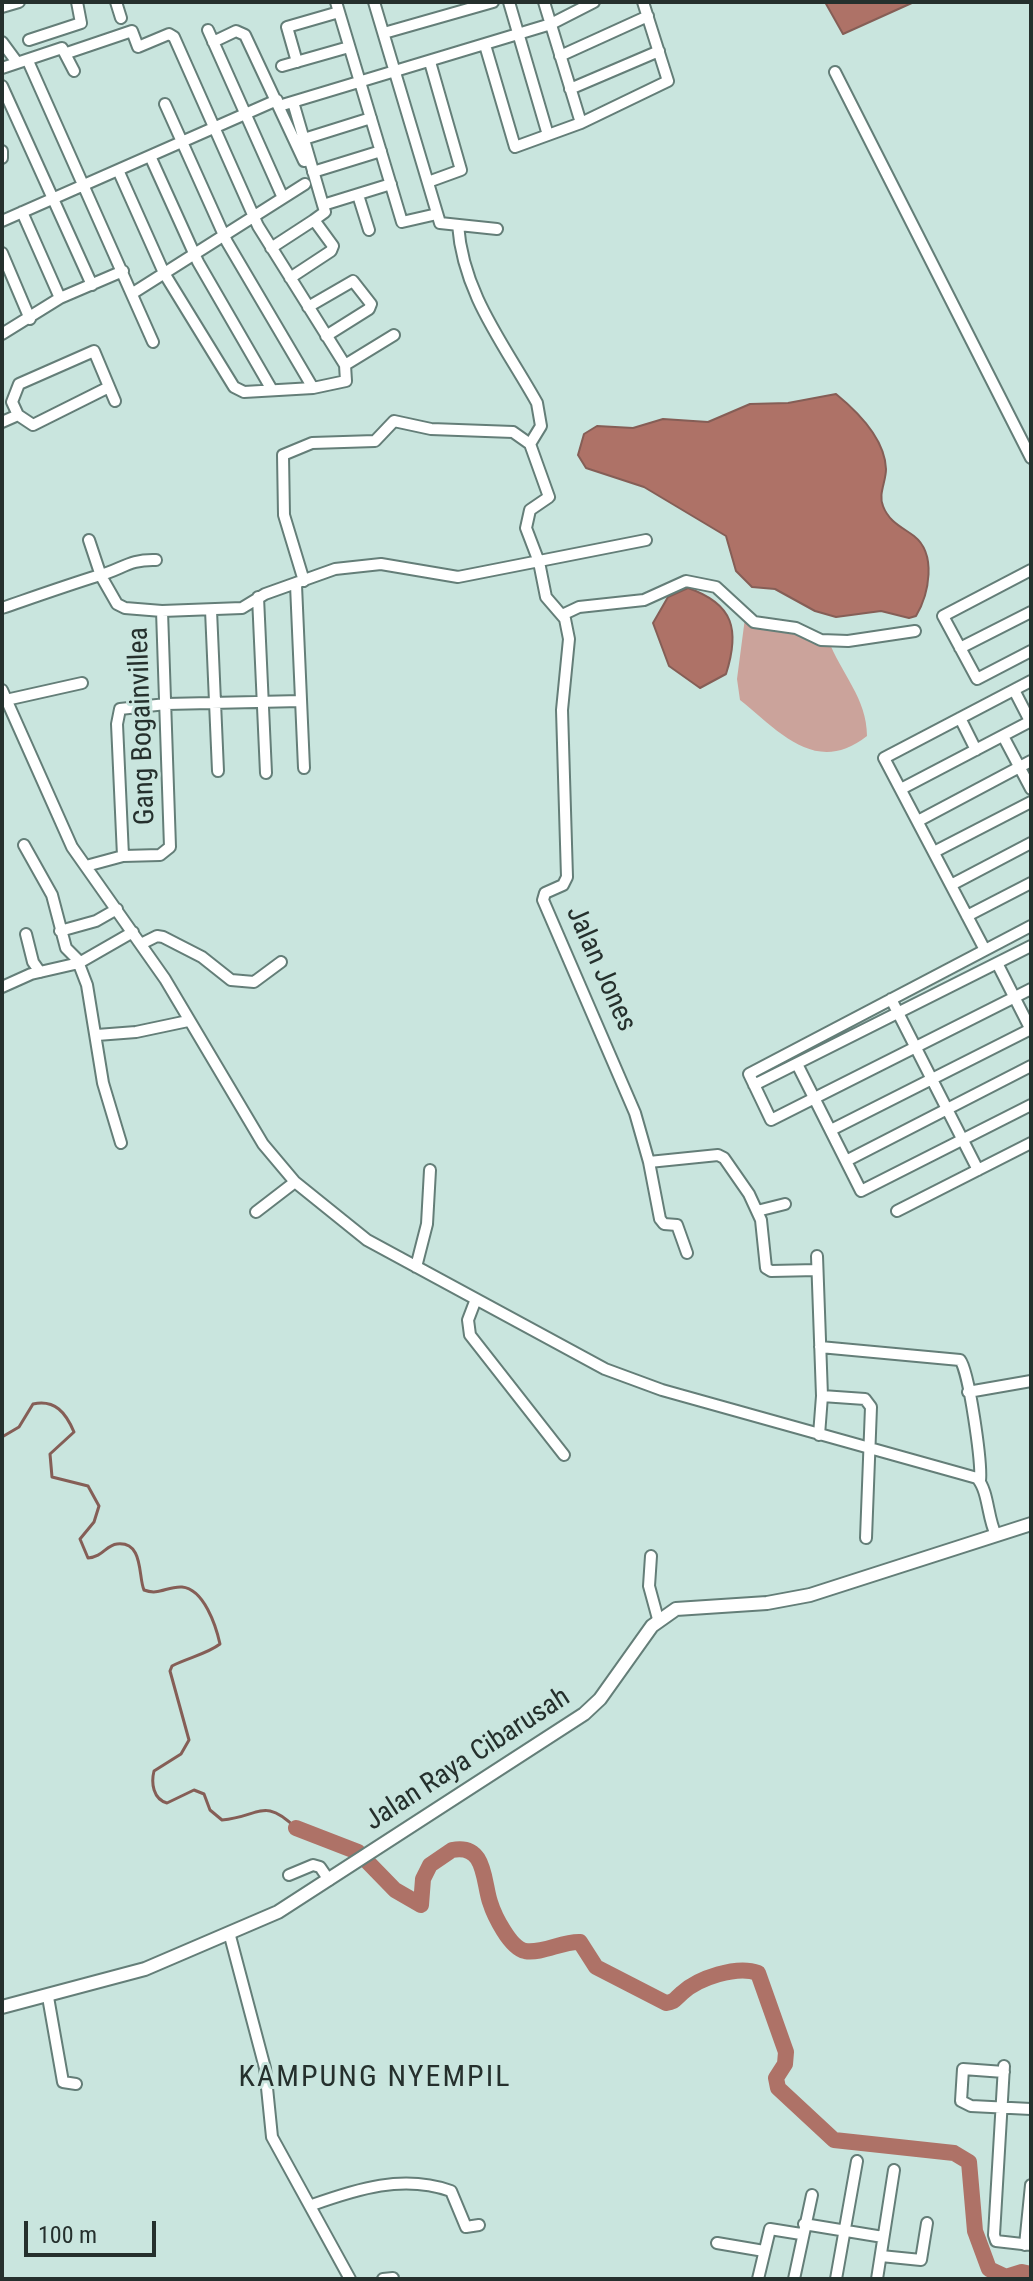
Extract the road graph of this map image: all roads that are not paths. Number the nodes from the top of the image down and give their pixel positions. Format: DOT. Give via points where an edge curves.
graph roads {
  1 [pos="19,2"];
  2 [pos="77,2"];
  3 [pos="116,2"];
  4 [pos="374,2"];
  5 [pos="493,2"];
  6 [pos="509,2"];
  7 [pos="544,2"];
  8 [pos="594,2"];
  9 [pos="643,2"];
  10 [pos="2,7"];
  11 [pos="337,7"];
  12 [pos="648,16"];
  13 [pos="121,18"];
  14 [pos="551,24"];
  15 [pos="208,30"];
  16 [pos="384,33"];
  17 [pos="519,35"];
  18 [pos="29,40"];
  19 [pos="2,42"];
  20 [pos="213,42"];
  21 [pos="485,45"];
  22 [pos="349,47"];
  23 [pos="659,51"];
  24 [pos="67,53"];
  25 [pos="560,56"];
  26 [pos="16,61"];
  27 [pos="28,61"];
  28 [pos="297,62"];
  29 [pos="430,62"];
  30 [pos="282,66"];
  31 [pos="2,68"];
  32 [pos="74,71"];
  33 [pos="396,72"];
  34 [pos="835,72"];
  35 [pos="360,82"];
  36 [pos="2,86"];
  37 [pos="570,89"];
  38 [pos="293,102"];
  39 [pos="278,103"];
  40 [pos="165,104"];
  41 [pos="245,114"];
  42 [pos="371,118"];
  43 [pos="581,123"];
  44 [pos="214,127"];
  45 [pos="548,135"];
  46 [pos="304,139"];
  47 [pos="182,141"];
  48 [pos="2,151"];
  49 [pos="381,151"];
  50 [pos="150,156"];
  51 [pos="2,158"];
  52 [pos="310,160"];
  53 [pos="118,170"];
  54 [pos="313,172"];
  55 [pos="428,182"];
  56 [pos="85,184"];
  57 [pos="305,184"];
  58 [pos="391,184"];
  59 [pos="358,195"];
  60 [pos="54,198"];
  61 [pos="283,198"];
  62 [pos="323,205"];
  63 [pos="22,212"];
  64 [pos="437,214"];
  65 [pos="254,216"];
  66 [pos="314,220"];
  67 [pos="2,221"];
  68 [pos="458,225"];
  69 [pos="497,229"];
  70 [pos="369,230"];
  71 [pos="224,235"];
  72 [pos="271,248"];
  73 [pos="2,253"];
  74 [pos="194,254"];
  75 [pos="123,271"];
  76 [pos="164,273"];
  77 [pos="290,278"];
  78 [pos="92,285"];
  79 [pos="133,293"];
  80 [pos="60,298"];
  81 [pos="308,307"];
  82 [pos="30,319"];
  83 [pos="2,334"];
  84 [pos="394,335"];
  85 [pos="326,336"];
  86 [pos="153,342"];
  87 [pos="345,365"];
  88 [pos="109,387"];
  89 [pos="313,388"];
  90 [pos="272,390"];
  91 [pos="115,401"];
  92 [pos="7,404"];
  93 [pos="18,415"];
  94 [pos="2,422"];
  95 [pos="530,444"];
  96 [pos="1031,458"];
  97 [pos="89,540"];
  98 [pos="646,540"];
  99 [pos="156,560"];
  100 [pos="539,562"];
  101 [pos="1031,570"];
  102 [pos="101,576"];
  103 [pos="300,583"];
  104 [pos="258,597"];
  105 [pos="2,608"];
  106 [pos="211,610"];
  107 [pos="162,611"];
  108 [pos="1031,612"];
  109 [pos="562,615"];
  110 [pos="915,631"];
  111 [pos="960,648"];
  112 [pos="1031,651"];
  113 [pos="1031,681"];
  114 [pos="82,683"];
  115 [pos="1014,690"];
  116 [pos="4,695"];
  117 [pos="301,701"];
  118 [pos="263,702"];
  119 [pos="166,704"];
  120 [pos="216,704"];
  121 [pos="960,718"];
  122 [pos="1031,721"];
  123 [pos="1003,736"];
  124 [pos="976,750"];
  125 [pos="1031,761"];
  126 [pos="1019,767"];
  127 [pos="304,768"];
  128 [pos="218,771"];
  129 [pos="266,773"];
  130 [pos="901,789"];
  131 [pos="1031,789"];
  132 [pos="1031,802"];
  133 [pos="918,821"];
  134 [pos="1031,843"];
  135 [pos="24,845"];
  136 [pos="934,852"];
  137 [pos="123,856"];
  138 [pos="86,866"];
  139 [pos="1031,883"];
  140 [pos="951,885"];
  141 [pos="117,909"];
  142 [pos="967,916"];
  143 [pos="1031,926"];
  144 [pos="60,931"];
  145 [pos="133,932"];
  146 [pos="26,934"];
  147 [pos="141,944"];
  148 [pos="1031,946"];
  149 [pos="985,950"];
  150 [pos="281,962"];
  151 [pos="79,963"];
  152 [pos="997,963"];
  153 [pos="40,972"];
  154 [pos="2,987"];
  155 [pos="1031,989"];
  156 [pos="1014,997"];
  157 [pos="891,999"];
  158 [pos="898,1013"];
  159 [pos="188,1021"];
  160 [pos="1031,1029"];
  161 [pos="97,1035"];
  162 [pos="915,1047"];
  163 [pos="797,1064"];
  164 [pos="1031,1066"];
  165 [pos="932,1079"];
  166 [pos="754,1085"];
  167 [pos="814,1098"];
  168 [pos="1031,1105"];
  169 [pos="947,1109"];
  170 [pos="831,1130"];
  171 [pos="963,1139"];
  172 [pos="121,1143"];
  173 [pos="1031,1143"];
  174 [pos="846,1161"];
  175 [pos="649,1162"];
  176 [pos="430,1170"];
  177 [pos="978,1170"];
  178 [pos="295,1182"];
  179 [pos="785,1204"];
  180 [pos="757,1211"];
  181 [pos="897,1211"];
  182 [pos="256,1212"];
  183 [pos="687,1253"];
  184 [pos="817,1256"];
  185 [pos="416,1267"];
  186 [pos="817,1270"];
  187 [pos="476,1299"];
  188 [pos="820,1347"];
  189 [pos="1031,1381"];
  190 [pos="968,1392"];
  191 [pos="822,1396"];
  192 [pos="819,1435"];
  193 [pos="871,1450"];
  194 [pos="564,1455"];
  195 [pos="980,1481"];
  196 [pos="1031,1524"];
  197 [pos="996,1535"];
  198 [pos="866,1538"];
  199 [pos="651,1556"];
  200 [pos="658,1619"];
  201 [pos="289,1875"];
  202 [pos="329,1880"];
  203 [pos="230,1936"];
  204 [pos="48,1997"];
  205 [pos="2,2007"];
  206 [pos="76,2084"];
  207 [pos="1001,2107"];
  208 [pos="1031,2109"];
  209 [pos="857,2161"];
  210 [pos="894,2170"];
  211 [pos="1031,2185"];
  212 [pos="812,2195"];
  213 [pos="312,2205"];
  214 [pos="927,2223"];
  215 [pos="479,2225"];
  216 [pos="803,2229"];
  217 [pos="844,2230"];
  218 [pos="883,2237"];
  219 [pos="717,2243"];
  220 [pos="1028,2245"];
  221 [pos="764,2251"];
  222 [pos="881,2256"];
  223 [pos="350,2279"];
  224 [pos="758,2279"];
  225 [pos="794,2279"];
  226 [pos="836,2279"];
  227 [pos="877,2279"];
  1 -- 10 [label="street"];
  2 -- 18 [label="street" via="81,23"];
  3 -- 13 [label="street"];
  4 -- 16 [label="street"];
  5 -- 16 [label="street"];
  6 -- 17 [label="street"];
  7 -- 14 [label="street"];
  8 -- 14 [label="street"];
  9 -- 12 [label="street"];
  11 -- 22 [label="street"];
  11 -- 28 [label="street" via="287,27"];
  12 -- 23 [label="street"];
  12 -- 25 [label="street"];
  14 -- 17 [label="street"];
  14 -- 25 [label="street"];
  15 -- 20 [label="street"];
  16 -- 33 [label="street"];
  17 -- 21 [label="street"];
  17 -- 45 [label="street"];
  19 -- 26 [label="street"];
  20 -- 39 [label="street" via="236,31 245,35"];
  20 -- 41 [label="street"];
  21 -- 29 [label="street"];
  21 -- 45 [label="street" via="515,147"];
  22 -- 28 [label="street"];
  22 -- 35 [label="street"];
  23 -- 37 [label="street"];
  23 -- 43 [label="street" via="668,81"];
  24 -- 27 [label="street" via="55,49"];
  24 -- 32 [label="street"];
  24 -- 44 [label="street" via="132,31 138,47 169,34"];
  25 -- 37 [label="street"];
  26 -- 27 [label="street"];
  26 -- 31 [label="street"];
  27 -- 56 [label="street"];
  28 -- 30 [label="street"];
  29 -- 33 [label="street"];
  29 -- 55 [label="street" via="461,170"];
  33 -- 35 [label="street"];
  33 -- 55 [label="street"];
  34 -- 96 [label="street"];
  35 -- 38 [label="street"];
  35 -- 42 [label="street"];
  36 -- 60 [label="street"];
  37 -- 43 [label="street"];
  38 -- 39 [label="street"];
  38 -- 46 [label="street"];
  39 -- 41 [label="street"];
  39 -- 52 [label="street" via="304,161"];
  40 -- 47 [label="street"];
  41 -- 44 [label="street"];
  41 -- 61 [label="street"];
  42 -- 46 [label="street"];
  42 -- 49 [label="street"];
  43 -- 45 [label="street"];
  44 -- 47 [label="street"];
  44 -- 65 [label="street"];
  46 -- 52 [label="street"];
  47 -- 50 [label="street"];
  47 -- 71 [label="street"];
  48 -- 51 [label="street"];
  49 -- 54 [label="street"];
  49 -- 58 [label="street"];
  50 -- 53 [label="street"];
  50 -- 74 [label="street"];
  52 -- 54 [label="street"];
  53 -- 56 [label="street"];
  53 -- 76 [label="street"];
  54 -- 62 [label="street"];
  55 -- 64 [label="street"];
  56 -- 60 [label="street"];
  56 -- 75 [label="street"];
  57 -- 61 [label="street"];
  58 -- 59 [label="street"];
  58 -- 64 [label="street" via="402,222"];
  59 -- 62 [label="street"];
  59 -- 70 [label="street"];
  60 -- 63 [label="street"];
  60 -- 78 [label="street"];
  61 -- 65 [label="street"];
  62 -- 66 [label="street" via="325,212"];
  63 -- 67 [label="street"];
  63 -- 80 [label="street"];
  64 -- 68 [label="street" via="440,223"];
  65 -- 71 [label="street"];
  65 -- 72 [label="street"];
  66 -- 72 [label="street"];
  66 -- 77 [label="street" via="333,246 331,251"];
  68 -- 69 [label="street"];
  68 -- 95 [label="street" via="460,252 474,293 540,411 541,426"];
  71 -- 74 [label="street"];
  71 -- 89 [label="street"];
  72 -- 77 [label="street"];
  73 -- 82 [label="street"];
  74 -- 76 [label="street"];
  74 -- 90 [label="street"];
  75 -- 78 [label="street"];
  75 -- 79 [label="street"];
  76 -- 79 [label="street"];
  76 -- 90 [label="street" via="234,387 244,392"];
  77 -- 81 [label="street"];
  78 -- 80 [label="street"];
  79 -- 86 [label="street"];
  80 -- 82 [label="street"];
  81 -- 85 [label="street"];
  81 -- 85 [label="street" via="353,281 371,304"];
  82 -- 83 [label="street"];
  84 -- 87 [label="street"];
  85 -- 87 [label="street"];
  87 -- 89 [label="street" via="346,381"];
  88 -- 91 [label="street"];
  88 -- 92 [label="street" via="94,351 19,384"];
  88 -- 93 [label="street" via="33,425"];
  89 -- 90 [label="street"];
  92 -- 93 [label="street"];
  93 -- 94 [label="street"];
  95 -- 100 [label="street, Jalan Jones" via="549,497 530,510 527,519"];
  95 -- 103 [label="street" via="513,432 431,429 394,421 375,441 312,443 283,455 284,515"];
  97 -- 102 [label="street"];
  98 -- 100 [label="street"];
  99 -- 102 [label="street" via="130,560"];
  100 -- 103 [label="street" via="458,577 377,564 335,569"];
  100 -- 109 [label="street, Jalan Jones" via="548,603"];
  101 -- 111 [label="street" via="943,616"];
  102 -- 105 [label="street"];
  102 -- 107 [label="street" via="121,606"];
  103 -- 104 [label="street"];
  103 -- 117 [label="street"];
  104 -- 106 [label="street" via="242,608"];
  104 -- 118 [label="street"];
  106 -- 107 [label="street"];
  106 -- 120 [label="street"];
  107 -- 119 [label="street, Gang Bogainvillea"];
  108 -- 111 [label="street"];
  109 -- 110 [label="street" via="579,607 644,600 686,581 720,590 754,622 796,628 821,640"];
  109 -- 175 [label="street, Jalan Jones" via="570,648 562,710 567,877 543,900 616,1062"];
  111 -- 112 [label="street" via="977,679"];
  113 -- 115 [label="street"];
  114 -- 116 [label="street"];
  115 -- 121 [label="street"];
  115 -- 122 [label="street"];
  116 -- 138 [label="street" via="64,831"];
  117 -- 118 [label="street"];
  117 -- 127 [label="street"];
  118 -- 120 [label="street"];
  118 -- 129 [label="street"];
  119 -- 120 [label="street"];
  119 -- 137 [label="street, Gang Bogainvillea" via="170,847 160,855"];
  119 -- 137 [label="street" via="125,707 118,713"];
  120 -- 128 [label="street"];
  121 -- 124 [label="street"];
  121 -- 130 [label="street" via="884,758"];
  122 -- 123 [label="street"];
  123 -- 124 [label="street"];
  123 -- 126 [label="street"];
  124 -- 130 [label="street"];
  125 -- 126 [label="street"];
  126 -- 131 [label="street"];
  126 -- 133 [label="street"];
  130 -- 133 [label="street"];
  132 -- 136 [label="street"];
  133 -- 136 [label="street"];
  134 -- 140 [label="street"];
  135 -- 144 [label="street" via="56,903"];
  136 -- 140 [label="street"];
  137 -- 138 [label="street, Gang Bogainvillea"];
  138 -- 141 [label="street"];
  139 -- 142 [label="street"];
  140 -- 142 [label="street"];
  141 -- 144 [label="street"];
  141 -- 145 [label="street"];
  142 -- 149 [label="street"];
  143 -- 149 [label="street"];
  144 -- 151 [label="street"];
  145 -- 147 [label="street"];
  145 -- 151 [label="street"];
  146 -- 153 [label="street"];
  147 -- 150 [label="street" via="163,937 202,957 227,978 243,981 263,978"];
  147 -- 159 [label="street"];
  148 -- 152 [label="street"];
  149 -- 157 [label="street"];
  151 -- 153 [label="street"];
  151 -- 161 [label="street"];
  152 -- 156 [label="street"];
  152 -- 158 [label="street"];
  153 -- 154 [label="street"];
  155 -- 156 [label="street"];
  156 -- 160 [label="street"];
  156 -- 162 [label="street"];
  157 -- 158 [label="street"];
  157 -- 166 [label="street" via="749,1074"];
  158 -- 162 [label="street"];
  158 -- 163 [label="street"];
  159 -- 161 [label="street"];
  159 -- 178 [label="street" via="263,1144"];
  160 -- 165 [label="street"];
  161 -- 172 [label="street" via="101,1074"];
  162 -- 165 [label="street"];
  162 -- 167 [label="street"];
  163 -- 166 [label="street"];
  163 -- 167 [label="street"];
  164 -- 169 [label="street"];
  165 -- 169 [label="street"];
  165 -- 170 [label="street"];
  166 -- 167 [label="street" via="771,1120"];
  167 -- 170 [label="street"];
  168 -- 171 [label="street"];
  169 -- 171 [label="street"];
  169 -- 174 [label="street"];
  170 -- 174 [label="street"];
  171 -- 174 [label="street" via="861,1191"];
  171 -- 177 [label="street"];
  173 -- 177 [label="street"];
  175 -- 180 [label="street" via="718,1155 734,1170"];
  175 -- 183 [label="street, Jalan Jones" via="660,1219 677,1225"];
  176 -- 185 [label="street" via="427,1224"];
  177 -- 181 [label="street"];
  178 -- 182 [label="street"];
  178 -- 185 [label="street" via="338,1220"];
  179 -- 180 [label="street"];
  180 -- 186 [label="street" via="766,1268"];
  184 -- 186 [label="street"];
  185 -- 187 [label="street"];
  186 -- 188 [label="street"];
  187 -- 192 [label="street" via="623,1377"];
  187 -- 194 [label="street" via="468,1320 470,1335"];
  188 -- 190 [label="street" via="957,1358 965,1367"];
  188 -- 191 [label="street"];
  189 -- 190 [label="street"];
  190 -- 195 [label="street" via="980,1447"];
  191 -- 192 [label="street"];
  191 -- 193 [label="street" via="869,1401"];
  192 -- 193 [label="street"];
  193 -- 195 [label="street"];
  193 -- 198 [label="street"];
  195 -- 197 [label="street"];
  196 -- 197 [label="main road"];
  197 -- 200 [label="main road" via="810,1595 686,1607"];
  199 -- 200 [label="street" via="649,1586"];
  200 -- 202 [label="main road, Jalan Raya Cibarusah" via="584,1714"];
  201 -- 202 [label="street" via="313,1865"];
  202 -- 203 [label="main road, Jalan Raya Cibarusah"];
  203 -- 204 [label="main road, Jalan Raya Cibarusah" via="145,1969"];
  203 -- 213 [label="street" via="265,2068 270,2131"];
  204 -- 205 [label="main road, Jalan Raya Cibarusah"];
  204 -- 206 [label="street" via="63,2082"];
  207 -- 207 [label="street" via="1004,2069 963,2069 962,2102"];
  207 -- 208 [label="street"];
  207 -- 220 [label="street" via="994,2235 1003,2245"];
  209 -- 217 [label="street"];
  210 -- 218 [label="street"];
  211 -- 220 [label="street"];
  212 -- 216 [label="street"];
  213 -- 215 [label="street" via="388,2183 427,2185 451,2191 466,2227"];
  213 -- 223 [label="street"];
  214 -- 222 [label="street" via="921,2260"];
  216 -- 217 [label="street"];
  216 -- 221 [label="street" via="770,2229"];
  216 -- 225 [label="street"];
  217 -- 218 [label="street"];
  217 -- 226 [label="street"];
  218 -- 222 [label="street"];
  219 -- 221 [label="street"];
  221 -- 224 [label="street"];
  222 -- 227 [label="street"];
}
